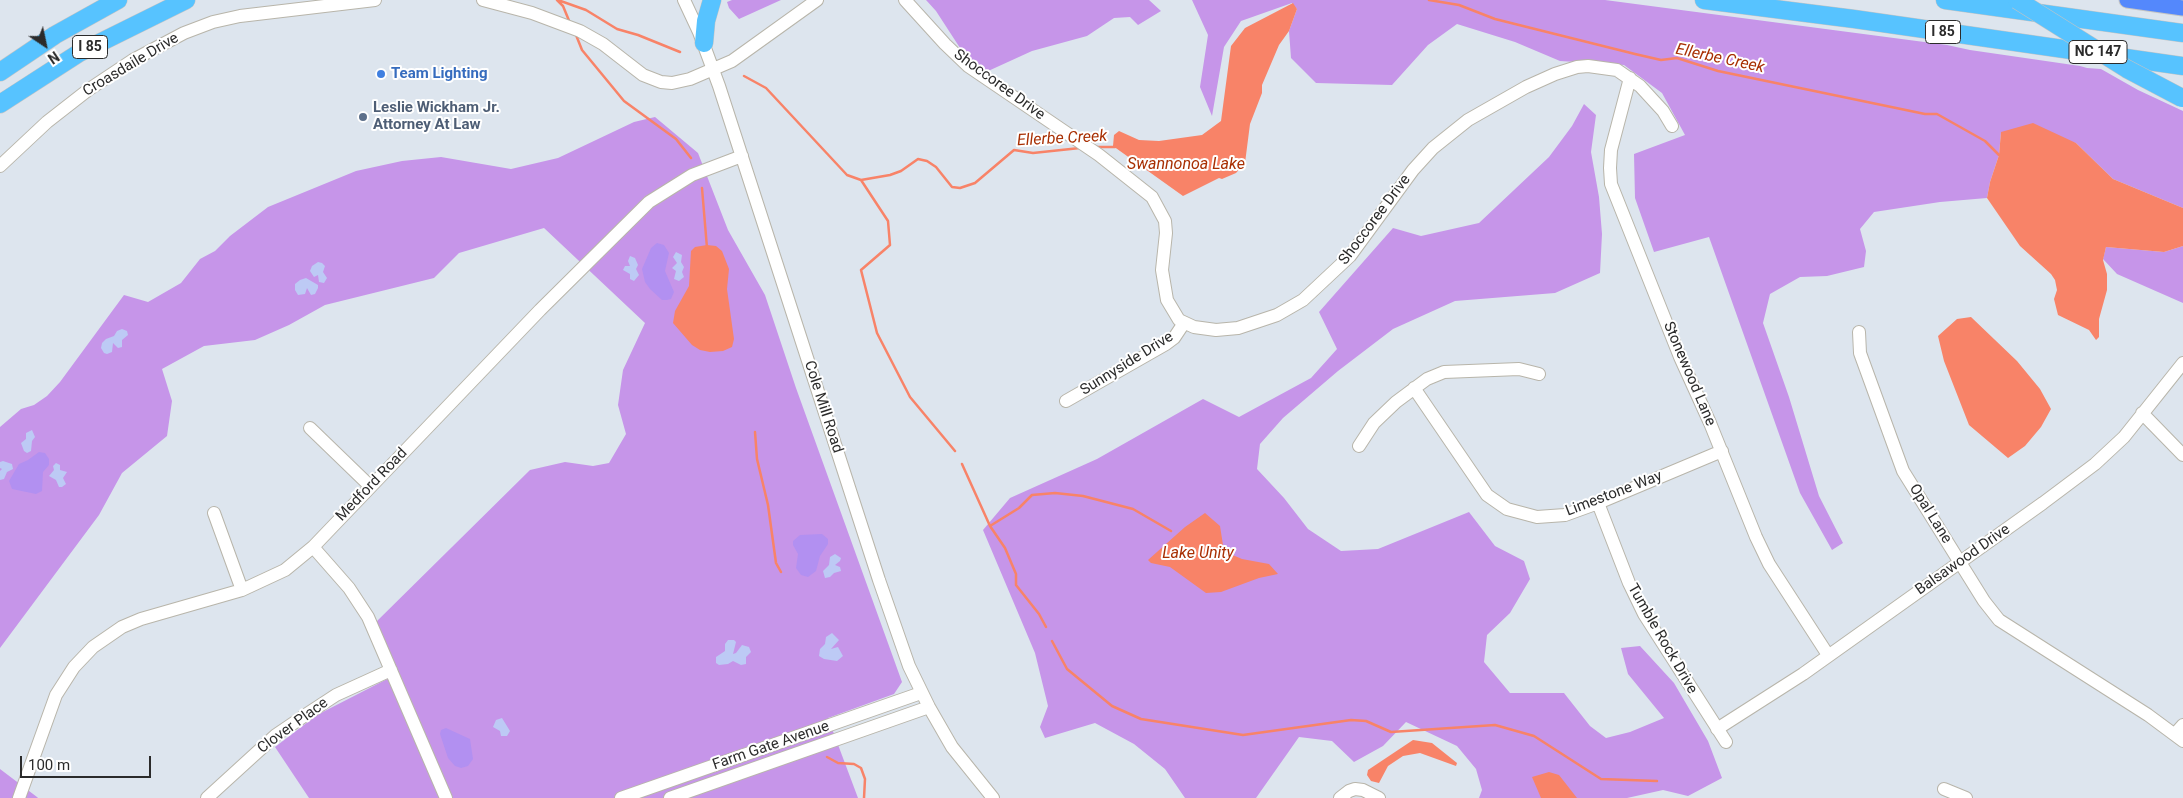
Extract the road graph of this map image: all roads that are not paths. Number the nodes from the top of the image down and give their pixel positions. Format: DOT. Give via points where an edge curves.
graph roads {
  1 [pos="118,0"];
  2 [pos="186,0"];
  3 [pos="375,0"];
  4 [pos="483,0"];
  5 [pos="684,0"];
  6 [pos="712,0"];
  7 [pos="817,0"];
  8 [pos="905,0"];
  9 [pos="1704,0"];
  10 [pos="1944,0"];
  11 [pos="2017,0"];
  12 [pos="2127,0"];
  13 [pos="2183,8"];
  14 [pos="2183,33"];
  15 [pos="704,43"];
  16 [pos="2183,66"];
  17 [pos="714,70"];
  18 [pos="0,72"];
  19 [pos="1630,78"];
  20 [pos="2182,98"];
  21 [pos="0,104"];
  22 [pos="1672,126"];
  23 [pos="742,156"];
  24 [pos="0,166"];
  25 [pos="1184,323"];
  26 [pos="1859,332"];
  27 [pos="2183,363"];
  28 [pos="1538,374"];
  29 [pos="1414,388"];
  30 [pos="1066,401"];
  31 [pos="2142,414"];
  32 [pos="310,428"];
  33 [pos="1359,446"];
  34 [pos="1722,451"];
  35 [pos="2183,456"];
  36 [pos="370,486"];
  37 [pos="1598,503"];
  38 [pos="214,513"];
  39 [pos="313,547"];
  40 [pos="1960,562"];
  41 [pos="242,590"];
  42 [pos="1828,655"];
  43 [pos="391,670"];
  44 [pos="921,693"];
  45 [pos="928,707"];
  46 [pos="1717,729"];
  47 [pos="2180,733"];
  48 [pos="1726,742"];
  49 [pos="1944,789"];
  50 [pos="19,798"];
  51 [pos="207,798"];
  52 [pos="446,798"];
  53 [pos="621,798"];
  54 [pos="670,798"];
  55 [pos="993,798"];
  56 [pos="1340,798"];
  57 [pos="1379,798"];
  58 [pos="1966,798"];
  1 -- 18 [label="highway, I 85" via="55,35"];
  2 -- 21 [label="highway, I 85" via="79,54"];
  3 -- 24 [label="street, Croasdaile Drive" via="240,16 184,33 140,56 88,90 47,122"];
  4 -- 17 [label="street" via="580,31 655,80 666,83 684,81"];
  5 -- 15 [label="street, Cole Mill Road"];
  6 -- 15 [label="highway"];
  7 -- 17 [label="street"];
  8 -- 25 [label="street, Shoccoree Drive" via="968,66 1099,155 1152,198 1162,212 1166,233 1163,286 1170,308"];
  9 -- 16 [label="highway, I 85"];
  10 -- 14 [label="highway, I 85"];
  11 -- 20 [label="highway, NC 147, bridge" via="2127,69"];
  12 -- 13 [label="main road"];
  15 -- 17 [label="street, Cole Mill Road"];
  17 -- 23 [label="street, Cole Mill Road"];
  19 -- 22 [label="street, Shoccoree Drive" via="1663,111"];
  19 -- 25 [label="street, Shoccoree Drive" via="1610,68 1577,67 1526,87 1468,120 1433,148 1412,170 1350,256 1303,300 1276,315 1238,328 1206,329"];
  19 -- 34 [label="street, Stonewood Lane" via="1611,150 1611,184 1680,357"];
  23 -- 36 [label="street, Medford Road" via="692,175 649,202"];
  23 -- 44 [label="street, Cole Mill Road" via="879,580"];
  25 -- 30 [label="street, Sunnyside Drive" via="1166,344"];
  26 -- 40 [label="street, Opal Lane" via="1860,353 1903,470"];
  27 -- 31 [label="street, Balsawood Drive"];
  28 -- 29 [label="street" via="1519,369 1444,372"];
  29 -- 33 [label="street" via="1374,423"];
  29 -- 37 [label="street, Limestone Way" via="1487,495 1507,509 1537,517 1565,515"];
  31 -- 35 [label="street"];
  31 -- 40 [label="street, Balsawood Drive" via="2124,437 2095,464"];
  32 -- 36 [label="street"];
  34 -- 37 [label="street, Limestone Way"];
  34 -- 42 [label="street, Stonewood Lane" via="1769,564"];
  36 -- 39 [label="street, Medford Road"];
  37 -- 46 [label="street, Tumble Rock Drive" via="1644,614"];
  38 -- 41 [label="street"];
  39 -- 41 [label="street, Medford Road" via="285,570"];
  39 -- 43 [label="street" via="360,604"];
  40 -- 42 [label="street, Balsawood Drive"];
  40 -- 47 [label="street, Opal Lane" via="1999,620"];
  41 -- 50 [label="street, Medford Road" via="122,626 93,647 74,667 56,695"];
  42 -- 46 [label="street, Balsawood Drive"];
  43 -- 51 [label="street, Clover Place" via="336,695 276,735"];
  43 -- 52 [label="street"];
  44 -- 45 [label="street, Cole Mill Road"];
  44 -- 53 [label="street, Farm Gate Avenue"];
  45 -- 54 [label="street, Farm Gate Avenue"];
  45 -- 55 [label="street, Cole Mill Road" via="961,760"];
  46 -- 48 [label="street, Tumble Rock Drive"];
  49 -- 58 [label="street"];
  56 -- 57 [label="street" via="1355,789"];
}
